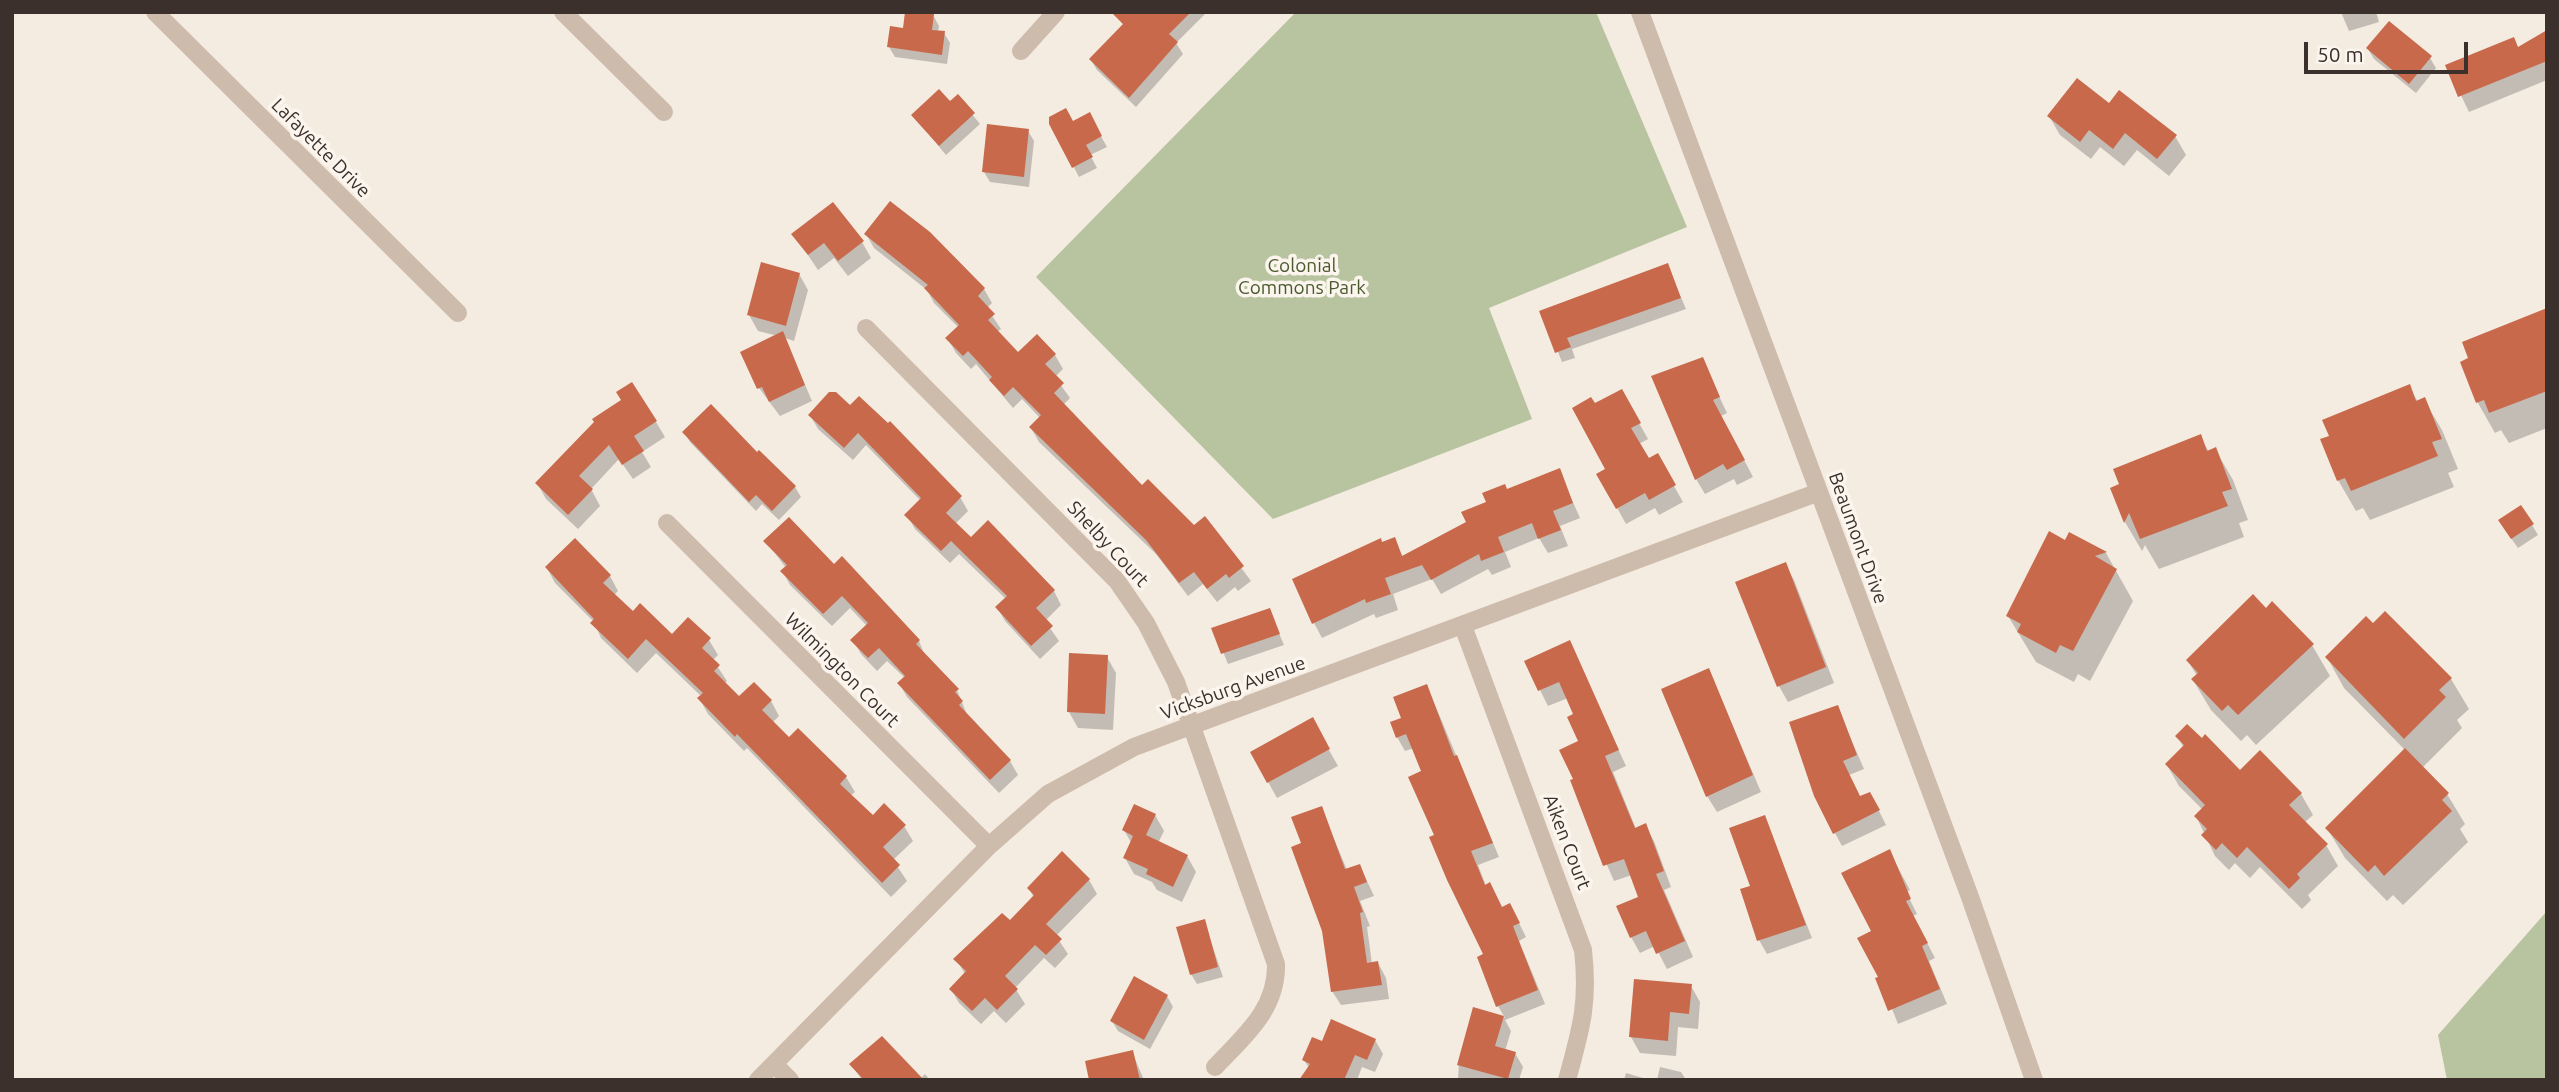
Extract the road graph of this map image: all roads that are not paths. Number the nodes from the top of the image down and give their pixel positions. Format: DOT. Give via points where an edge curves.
graph roads {
  1 [pos="155,12"];
  2 [pos="563,12"];
  3 [pos="1056,12"];
  4 [pos="1640,12"];
  5 [pos="1021,51"];
  6 [pos="664,112"];
  7 [pos="457,313"];
  8 [pos="866,328"];
  9 [pos="1819,492"];
  10 [pos="667,523"];
  11 [pos="1463,625"];
  12 [pos="1190,726"];
  13 [pos="989,846"];
  14 [pos="774,1064"];
  15 [pos="1215,1068"];
  16 [pos="758,1080"];
  17 [pos="790,1080"];
  18 [pos="1567,1080"];
  19 [pos="2034,1080"];
  1 -- 7 [label="street, Lafayette Drive"];
  2 -- 6 [label="street"];
  3 -- 5 [label="street"];
  4 -- 9 [label="street, Beaumont Drive"];
  8 -- 12 [label="street, Shelby Court" via="1117,581 1146,623 1176,682"];
  9 -- 11 [label="street, Vicksburg Avenue"];
  9 -- 19 [label="street, Beaumont Drive"];
  10 -- 13 [label="street, Wilmington Court"];
  11 -- 12 [label="street, Vicksburg Avenue"];
  11 -- 18 [label="street, Aiken Court" via="1583,950 1584,1020"];
  12 -- 13 [label="street, Vicksburg Avenue" via="1134,747 1071,779"];
  12 -- 15 [label="street, Shelby Court" via="1276,964 1273,995 1266,1010"];
  13 -- 14 [label="street, Vicksburg Avenue"];
  14 -- 16 [label="street, Vicksburg Avenue"];
  14 -- 17 [label="street"];
}
